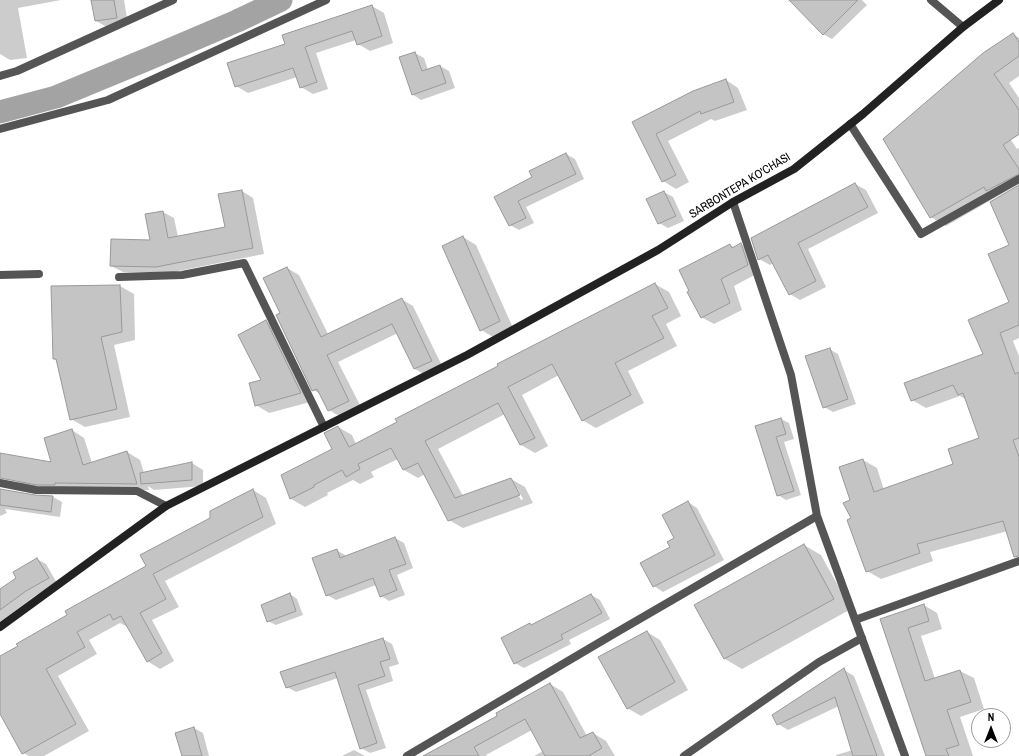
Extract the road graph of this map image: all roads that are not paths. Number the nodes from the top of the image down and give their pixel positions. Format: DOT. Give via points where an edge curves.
graph roads {
  1 [pos="173,0"];
  2 [pos="326,0"];
  3 [pos="931,0"];
  4 [pos="999,0"];
  5 [pos="963,27"];
  6 [pos="0,76"];
  7 [pos="850,124"];
  8 [pos="0,129"];
  9 [pos="1019,179"];
  10 [pos="733,202"];
  11 [pos="39,274"];
  12 [pos="0,275"];
  13 [pos="119,277"];
  14 [pos="324,427"];
  15 [pos="0,483"];
  16 [pos="166,506"];
  17 [pos="817,516"];
  18 [pos="1019,561"];
  19 [pos="855,620"];
  20 [pos="0,627"];
  21 [pos="862,638"];
  22 [pos="407,756"];
  23 [pos="684,756"];
  24 [pos="905,756"];
  1 -- 6 [label="street" via="18,71"];
  2 -- 8 [label="street" via="108,100"];
  3 -- 5 [label="street"];
  4 -- 5 [label="street, SARBONTEPA KO'CHASI"];
  5 -- 7 [label="street, SARBONTEPA KO'CHASI"];
  7 -- 9 [label="street" via="921,234"];
  7 -- 10 [label="street, SARBONTEPA KO'CHASI" via="794,169"];
  10 -- 14 [label="street, SARBONTEPA KO'CHASI" via="658,250 467,355"];
  10 -- 17 [label="street" via="791,375"];
  11 -- 12 [label="street"];
  13 -- 14 [label="street" via="182,275 244,263"];
  14 -- 16 [label="street, SARBONTEPA KO'CHASI"];
  15 -- 16 [label="street" via="36,490 136,491"];
  16 -- 20 [label="street, SARBONTEPA KO'CHASI"];
  17 -- 19 [label="street"];
  17 -- 22 [label="street"];
  18 -- 19 [label="street"];
  19 -- 21 [label="street"];
  21 -- 23 [label="street" via="819,662"];
  21 -- 24 [label="street"];
}
